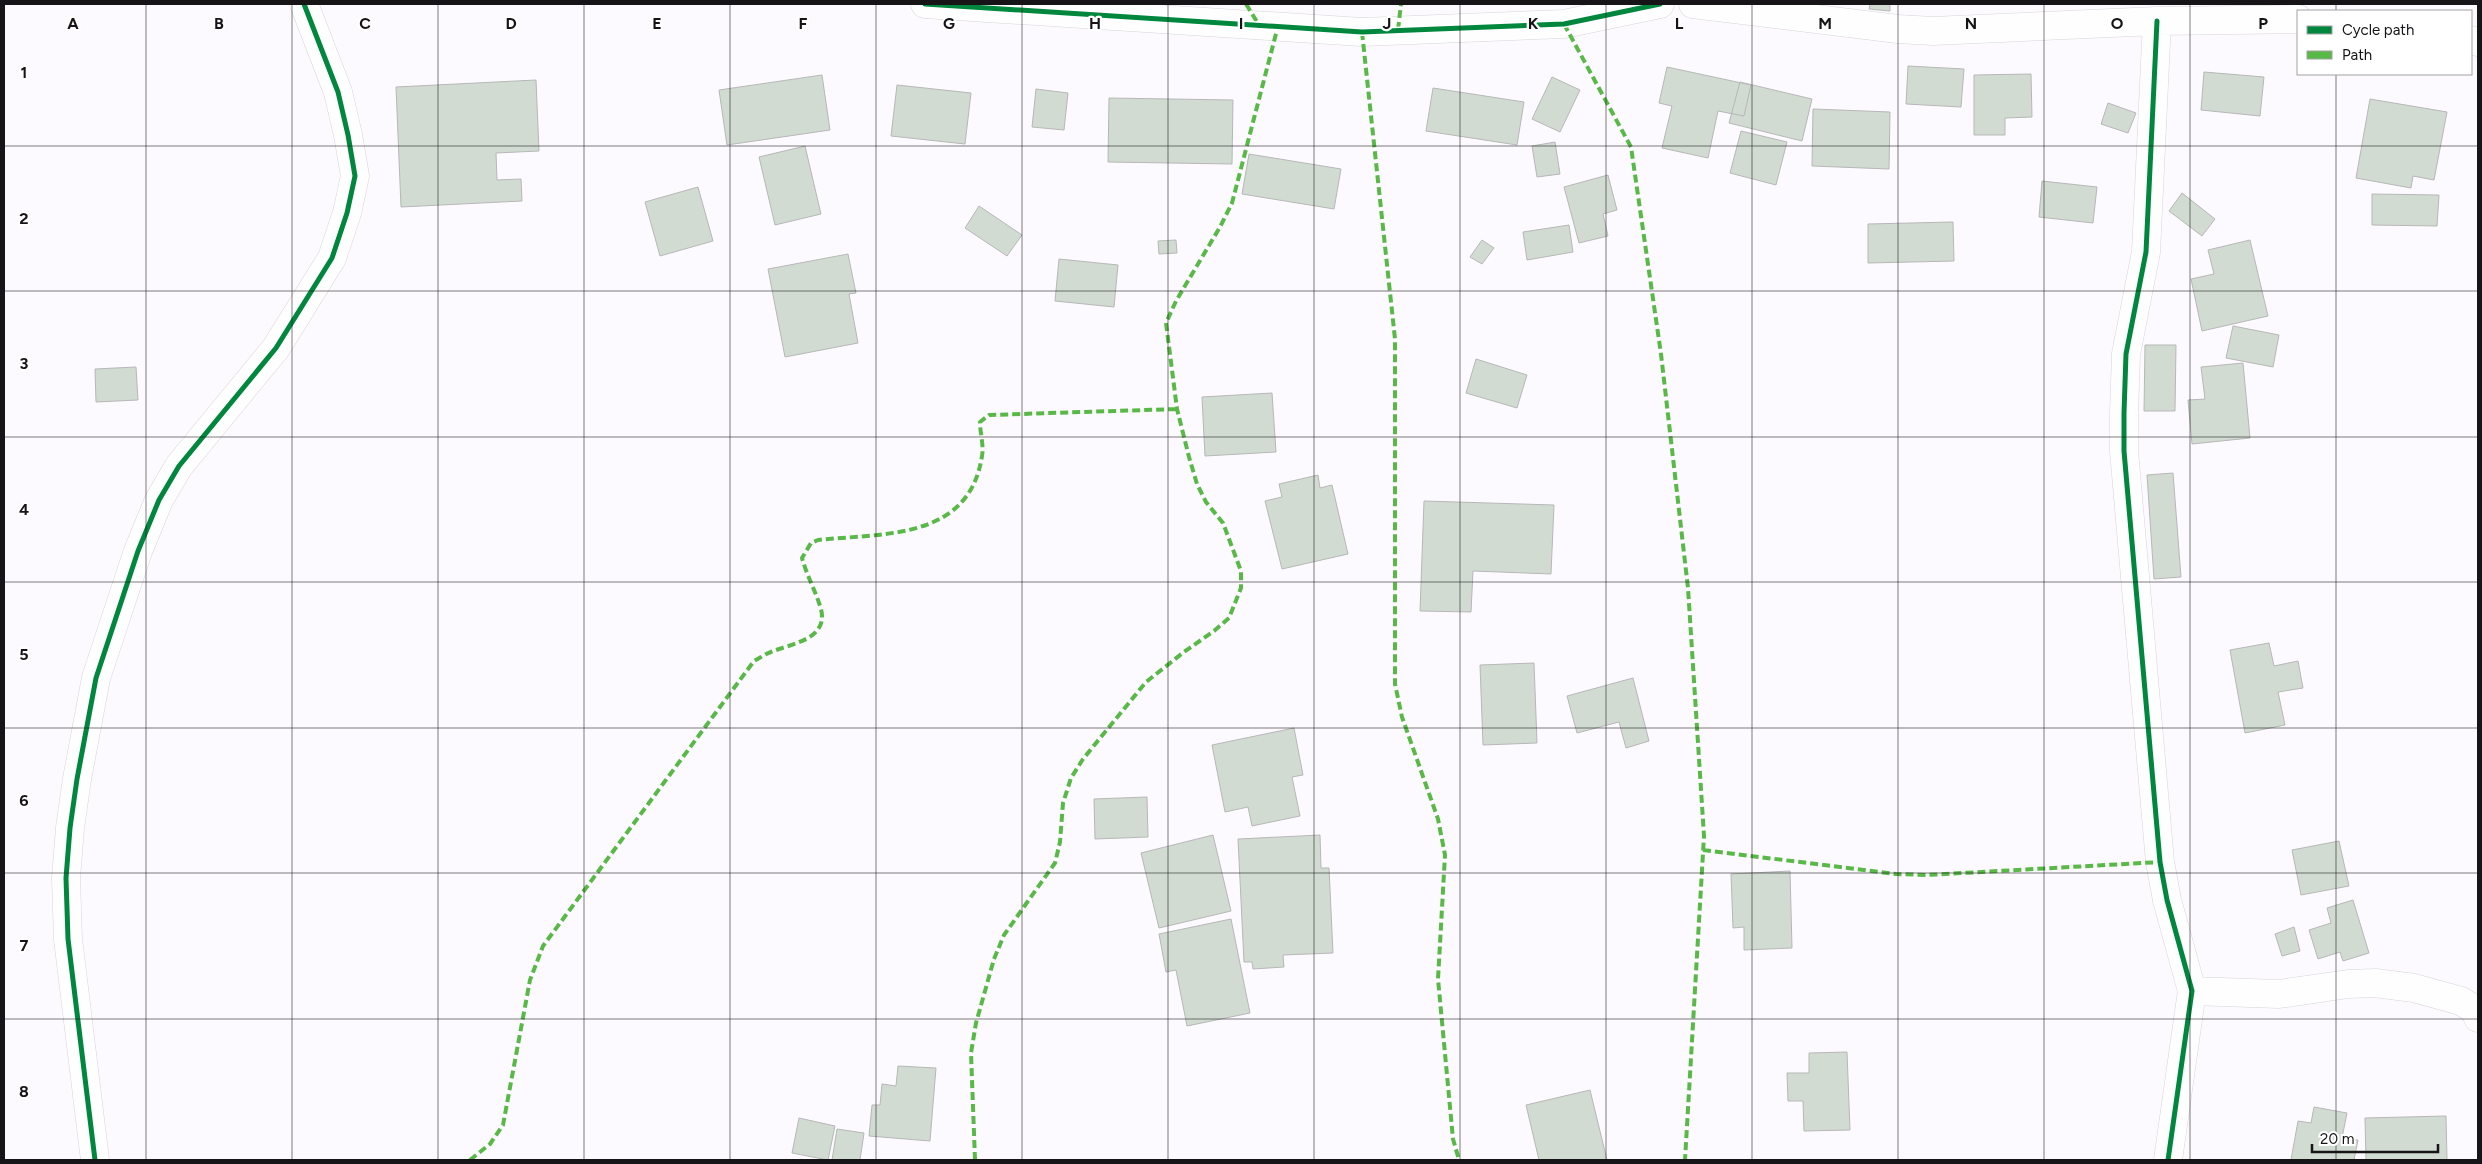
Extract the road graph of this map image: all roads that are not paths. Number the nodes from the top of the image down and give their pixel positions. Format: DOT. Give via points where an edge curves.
graph roads {
  1 [pos="304,4"];
  2 [pos="925,4"];
  3 [pos="1660,4"];
  4 [pos="1693,4"];
  5 [pos="2297,19"];
  6 [pos="2157,21"];
  7 [pos="2192,992"];
  8 [pos="2478,1018"];
  9 [pos="95,1160"];
  10 [pos="2168,1160"];
  1 -- 9 [label="street" via="338,92 348,135 355,176 347,214 332,258 276,348 179,466 159,500 138,551 96,678 77,779 66,878 68,939"];
  2 -- 3 [label="street" via="1362,32 1564,24"];
  4 -- 6 [label="street" via="1933,31"];
  5 -- 6 [label="street"];
  6 -- 7 [label="street" via="2146,252 2126,354 2124,451 2160,862 2166,900"];
  7 -- 8 [label="street" via="2279,994 2375,983 2414,988 2461,1001 2475,1010"];
  7 -- 10 [label="street"];
}
